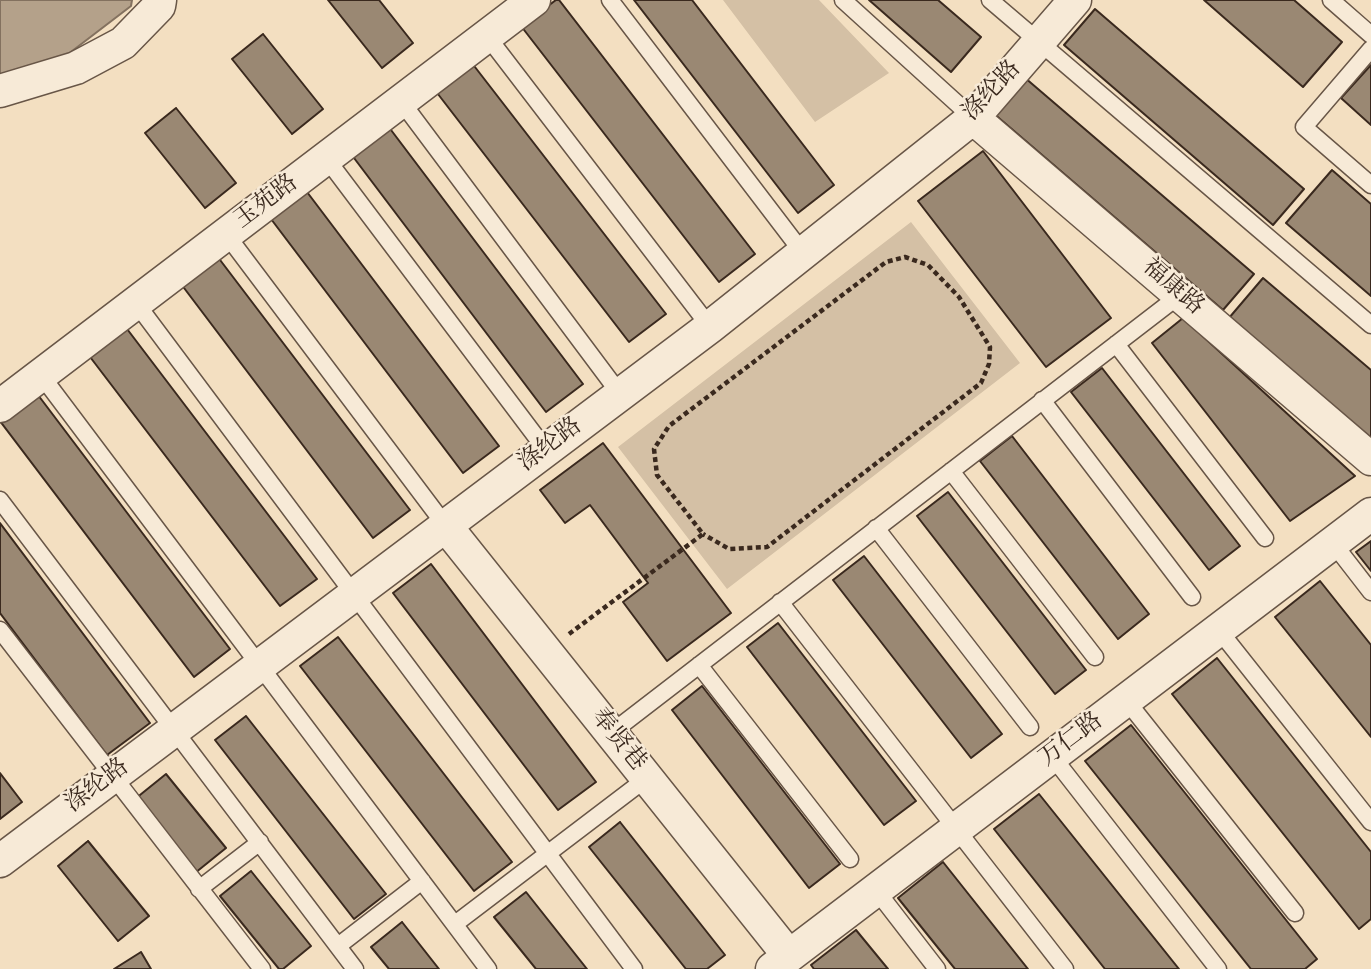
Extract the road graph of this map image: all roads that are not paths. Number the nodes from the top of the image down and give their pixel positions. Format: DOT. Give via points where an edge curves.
graph roads {
  1 [pos="160,0"];
  2 [pos="534,0"];
  3 [pos="610,0"];
  4 [pos="843,0"];
  5 [pos="990,0"];
  6 [pos="1075,0"];
  7 [pos="1331,0"];
  8 [pos="1371,35"];
  9 [pos="487,36"];
  10 [pos="1038,42"];
  11 [pos="1371,49"];
  12 [pos="0,91"];
  13 [pos="401,101"];
  14 [pos="972,118"];
  15 [pos="326,158"];
  16 [pos="1371,185"];
  17 [pos="226,234"];
  18 [pos="803,253"];
  19 [pos="1180,295"];
  20 [pos="136,303"];
  21 [pos="1371,325"];
  22 [pos="710,327"];
  23 [pos="1116,344"];
  24 [pos="41,375"];
  25 [pos="620,394"];
  26 [pos="1042,400"];
  27 [pos="0,406"];
  28 [pos="546,450"];
  29 [pos="1371,459"];
  30 [pos="951,471"];
  31 [pos="0,499"];
  32 [pos="1371,514"];
  33 [pos="445,525"];
  34 [pos="876,528"];
  35 [pos="1265,538"];
  36 [pos="1333,543"];
  37 [pos="1371,592"];
  38 [pos="354,594"];
  39 [pos="1192,597"];
  40 [pos="780,602"];
  41 [pos="1217,629"];
  42 [pos="0,630"];
  43 [pos="1095,657"];
  44 [pos="259,665"];
  45 [pos="699,665"];
  46 [pos="1126,700"];
  47 [pos="1030,727"];
  48 [pos="174,730"];
  49 [pos="611,733"];
  50 [pos="1052,756"];
  51 [pos="112,776"];
  52 [pos="647,778"];
  53 [pos="1371,822"];
  54 [pos="957,829"];
  55 [pos="260,842"];
  56 [pos="548,854"];
  57 [pos="850,859"];
  58 [pos="0,861"];
  59 [pos="422,881"];
  60 [pos="199,889"];
  61 [pos="876,890"];
  62 [pos="1295,913"];
  63 [pos="455,925"];
  64 [pos="338,946"];
  65 [pos="787,965"];
  66 [pos="261,969"];
  67 [pos="355,969"];
  68 [pos="488,969"];
  69 [pos="634,969"];
  70 [pos="937,969"];
  71 [pos="1065,969"];
  72 [pos="1218,969"];
  1 -- 12 [label="street" via="123,44 76,68"];
  2 -- 9 [label="street, 玉苑路"];
  3 -- 18 [label="lane"];
  4 -- 14 [label="lane"];
  5 -- 10 [label="lane"];
  6 -- 10 [label="street, 涤纶路"];
  7 -- 8 [label="lane"];
  9 -- 13 [label="street, 玉苑路"];
  9 -- 22 [label="lane"];
  10 -- 14 [label="street, 涤纶路"];
  10 -- 21 [label="lane"];
  11 -- 16 [label="lane" via="1304,127"];
  13 -- 15 [label="street, 玉苑路"];
  13 -- 25 [label="lane"];
  14 -- 18 [label="street, 涤纶路"];
  14 -- 19 [label="street, 福康路"];
  15 -- 17 [label="street, 玉苑路"];
  15 -- 28 [label="lane"];
  17 -- 20 [label="street, 玉苑路"];
  17 -- 33 [label="lane"];
  18 -- 22 [label="street, 涤纶路"];
  19 -- 23 [label="lane"];
  19 -- 29 [label="street, 福康路"];
  20 -- 24 [label="street, 玉苑路"];
  20 -- 38 [label="lane"];
  22 -- 25 [label="street, 涤纶路"];
  23 -- 26 [label="lane"];
  23 -- 35 [label="lane"];
  24 -- 27 [label="street, 玉苑路"];
  24 -- 44 [label="lane"];
  25 -- 28 [label="street, 涤纶路"];
  26 -- 30 [label="lane"];
  26 -- 39 [label="lane"];
  28 -- 33 [label="street, 涤纶路"];
  30 -- 34 [label="lane"];
  30 -- 43 [label="lane"];
  31 -- 48 [label="lane"];
  32 -- 36 [label="street, 万仁路"];
  33 -- 38 [label="street, 涤纶路"];
  33 -- 49 [label="street, 奉贤巷"];
  34 -- 40 [label="lane"];
  34 -- 47 [label="lane"];
  36 -- 37 [label="lane"];
  36 -- 41 [label="street, 万仁路"];
  38 -- 44 [label="street, 涤纶路"];
  38 -- 56 [label="lane"];
  40 -- 45 [label="lane"];
  40 -- 54 [label="lane"];
  41 -- 46 [label="street, 万仁路"];
  41 -- 53 [label="lane"];
  42 -- 51 [label="lane"];
  44 -- 48 [label="street, 涤纶路"];
  44 -- 59 [label="lane"];
  45 -- 49 [label="lane"];
  45 -- 57 [label="lane"];
  46 -- 50 [label="street, 万仁路"];
  46 -- 62 [label="lane"];
  48 -- 51 [label="street, 涤纶路"];
  48 -- 55 [label="lane"];
  49 -- 52 [label="street, 奉贤巷"];
  50 -- 54 [label="street, 万仁路"];
  50 -- 72 [label="lane"];
  51 -- 58 [label="street, 涤纶路"];
  51 -- 60 [label="lane"];
  52 -- 56 [label="lane"];
  52 -- 65 [label="street, 奉贤巷"];
  54 -- 61 [label="street, 万仁路"];
  54 -- 71 [label="lane"];
  55 -- 60 [label="lane"];
  55 -- 64 [label="lane"];
  56 -- 63 [label="lane"];
  56 -- 69 [label="lane"];
  59 -- 63 [label="lane"];
  59 -- 64 [label="lane"];
  60 -- 66 [label="lane"];
  61 -- 65 [label="street, 万仁路"];
  61 -- 70 [label="lane"];
  63 -- 68 [label="lane"];
  64 -- 67 [label="lane"];
}
